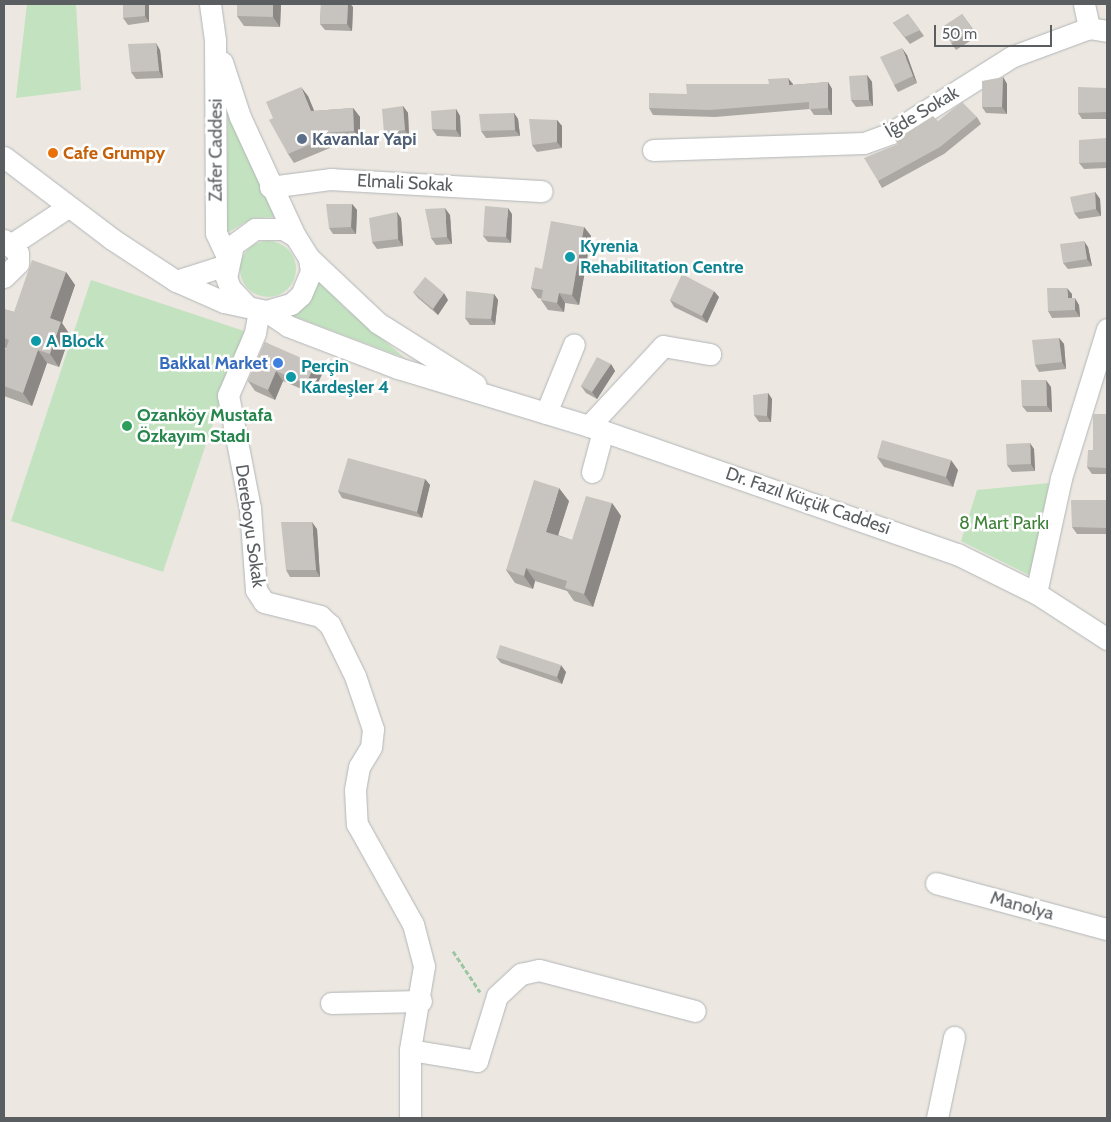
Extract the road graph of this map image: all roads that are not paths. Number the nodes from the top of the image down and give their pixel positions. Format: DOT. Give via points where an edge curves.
graph roads {
  1 [pos="210,4"];
  2 [pos="1084,4"];
  3 [pos="1098,29"];
  4 [pos="215,40"];
  5 [pos="653,150"];
  6 [pos="4,157"];
  7 [pos="270,187"];
  8 [pos="542,191"];
  9 [pos="68,207"];
  10 [pos="295,236"];
  11 [pos="8,242"];
  12 [pos="309,258"];
  13 [pos="226,261"];
  14 [pos="4,277"];
  15 [pos="176,281"];
  16 [pos="257,309"];
  17 [pos="1107,329"];
  18 [pos="574,344"];
  19 [pos="710,354"];
  20 [pos="1098,386"];
  21 [pos="493,396"];
  22 [pos="546,413"];
  23 [pos="596,429"];
  24 [pos="592,472"];
  25 [pos="1036,593"];
  26 [pos="1107,639"];
  27 [pos="936,883"];
  28 [pos="1107,929"];
  29 [pos="421,1001"];
  30 [pos="331,1003"];
  31 [pos="695,1011"];
  32 [pos="954,1037"];
  33 [pos="410,1050"];
  34 [pos="410,1118"];
  35 [pos="937,1118"];
  1 -- 4 [label="street, Zafer Caddesi"];
  2 -- 3 [label="street"];
  3 -- 5 [label="street, İĝde Sokak" via="1011,57 890,133 864,143"];
  4 -- 7 [label="street, Zafer Caddesi" via="240,118"];
  4 -- 13 [label="street, Zafer Caddesi" via="216,233"];
  6 -- 9 [label="street, Dr. Fazıl Küçük Caddesi"];
  7 -- 8 [label="street, Elmali Sokak" via="331,179"];
  7 -- 10 [label="street, Zafer Caddesi"];
  9 -- 11 [label="street"];
  9 -- 15 [label="street, Dr. Fazıl Küçük Caddesi"];
  10 -- 12 [label="street"];
  10 -- 13 [label="street" via="282,229 255,228 233,245"];
  11 -- 14 [label="street" via="18,264"];
  12 -- 16 [label="street" via="311,271 301,295 291,304"];
  12 -- 21 [label="street, Dr. Fazıl Küçük Caddesi" via="378,323"];
  13 -- 15 [label="street"];
  13 -- 16 [label="street" via="230,288"];
  15 -- 16 [label="street, Dr. Fazıl Küçük Caddesi" via="224,302"];
  16 -- 21 [label="street, Dr. Fazıl Küçük Caddesi" via="288,326 398,368"];
  16 -- 29 [label="street, Dereboyu Sokak" via="255,333 228,395 250,508 256,590 264,602 320,616 330,625 355,676 373,729 372,747 359,767 355,790 358,824 414,924 424,966"];
  17 -- 20 [label="street"];
  18 -- 22 [label="street"];
  19 -- 23 [label="street" via="662,346"];
  20 -- 25 [label="street" via="1061,478"];
  21 -- 22 [label="street, Dr. Fazıl Küçük Caddesi"];
  22 -- 23 [label="street, Dr. Fazıl Küçük Caddesi"];
  23 -- 24 [label="street"];
  23 -- 25 [label="street, Dr. Fazıl Küçük Caddesi" via="895,530 957,554"];
  25 -- 26 [label="street, Dr. Fazıl Küçük Caddesi"];
  27 -- 28 [label="street, Manolya"];
  29 -- 30 [label="street"];
  29 -- 33 [label="street, Dereboyu Sokak"];
  31 -- 33 [label="street" via="539,970 510,982 497,996 477,1061"];
  32 -- 35 [label="street"];
  33 -- 34 [label="street, Dereboyu Sokak"];
}
